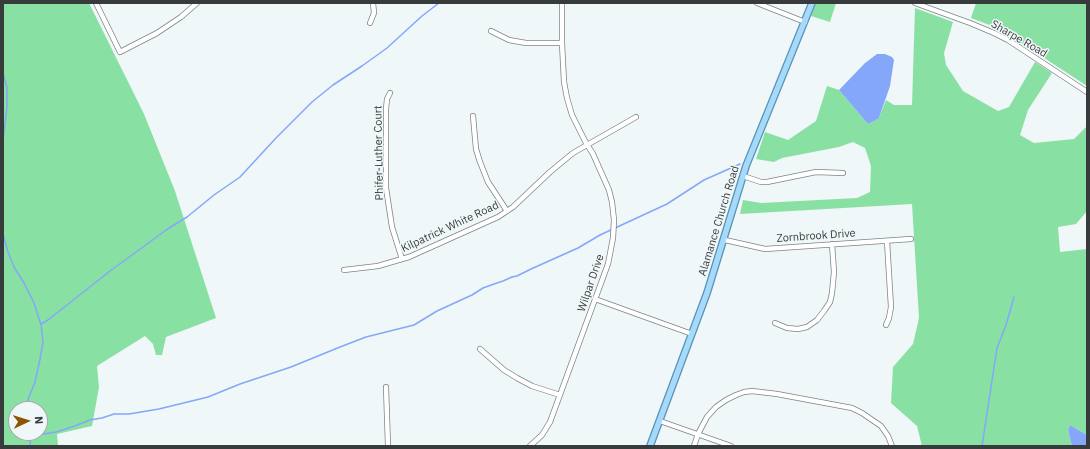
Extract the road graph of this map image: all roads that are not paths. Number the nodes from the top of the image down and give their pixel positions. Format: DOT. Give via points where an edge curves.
graph roads {
  1 [pos="96,3"];
  2 [pos="197,3"];
  3 [pos="373,3"];
  4 [pos="562,3"];
  5 [pos="757,3"];
  6 [pos="812,3"];
  7 [pos="915,3"];
  8 [pos="805,22"];
  9 [pos="370,24"];
  10 [pos="491,31"];
  11 [pos="562,43"];
  12 [pos="1087,92"];
  13 [pos="390,93"];
  14 [pos="473,116"];
  15 [pos="636,117"];
  16 [pos="588,145"];
  17 [pos="843,172"];
  18 [pos="743,176"];
  19 [pos="507,211"];
  20 [pos="910,239"];
  21 [pos="725,240"];
  22 [pos="887,240"];
  23 [pos="832,244"];
  24 [pos="402,259"];
  25 [pos="344,270"];
  26 [pos="595,299"];
  27 [pos="775,323"];
  28 [pos="886,325"];
  29 [pos="692,334"];
  30 [pos="480,349"];
  31 [pos="386,387"];
  32 [pos="560,394"];
  33 [pos="660,420"];
  34 [pos="698,434"];
  35 [pos="388,446"];
  36 [pos="530,446"];
  37 [pos="650,446"];
  38 [pos="694,446"];
  39 [pos="731,446"];
  40 [pos="892,446"];
  1 -- 2 [label="street" via="120,52 157,33"];
  3 -- 9 [label="street" via="374,14"];
  4 -- 11 [label="street, Wilpar Drive"];
  5 -- 8 [label="street"];
  6 -- 8 [label="main road, Alamance Church Road"];
  7 -- 12 [label="street, Sharpe Road" via="994,33 1030,53"];
  8 -- 18 [label="main road, Alamance Church Road"];
  10 -- 11 [label="street" via="509,40 526,43"];
  11 -- 16 [label="street, Wilpar Drive" via="567,98 572,115"];
  13 -- 24 [label="street, Phifer-Luther Court" via="386,109 386,188 392,227"];
  14 -- 19 [label="street" via="480,162 488,182"];
  15 -- 16 [label="street, Kilpatrick White Road"];
  16 -- 19 [label="street, Kilpatrick White Road" via="561,162"];
  16 -- 26 [label="street, Wilpar Drive" via="607,184 614,220 611,256"];
  17 -- 18 [label="street" via="816,172 767,182"];
  18 -- 21 [label="main road, Alamance Church Road"];
  19 -- 24 [label="street, Kilpatrick White Road"];
  20 -- 22 [label="street, Zornbrook Drive"];
  21 -- 23 [label="street, Zornbrook Drive" via="765,248"];
  21 -- 29 [label="main road, Alamance Church Road"];
  22 -- 23 [label="street, Zornbrook Drive"];
  22 -- 28 [label="street" via="891,307"];
  23 -- 27 [label="street" via="832,293 824,311 807,327 787,328"];
  24 -- 25 [label="street, Kilpatrick White Road" via="378,266"];
  26 -- 29 [label="street"];
  26 -- 32 [label="street, Wilpar Drive"];
  29 -- 33 [label="main road, Alamance Church Road"];
  30 -- 32 [label="street" via="516,378 532,386"];
  31 -- 35 [label="street"];
  32 -- 36 [label="street, Wilpar Drive" via="550,422 541,436"];
  33 -- 34 [label="street"];
  33 -- 37 [label="main road, Alamance Church Road"];
  34 -- 38 [label="street"];
  34 -- 39 [label="street"];
  34 -- 40 [label="street" via="716,407 736,395 752,391 852,408 881,426"];
}
